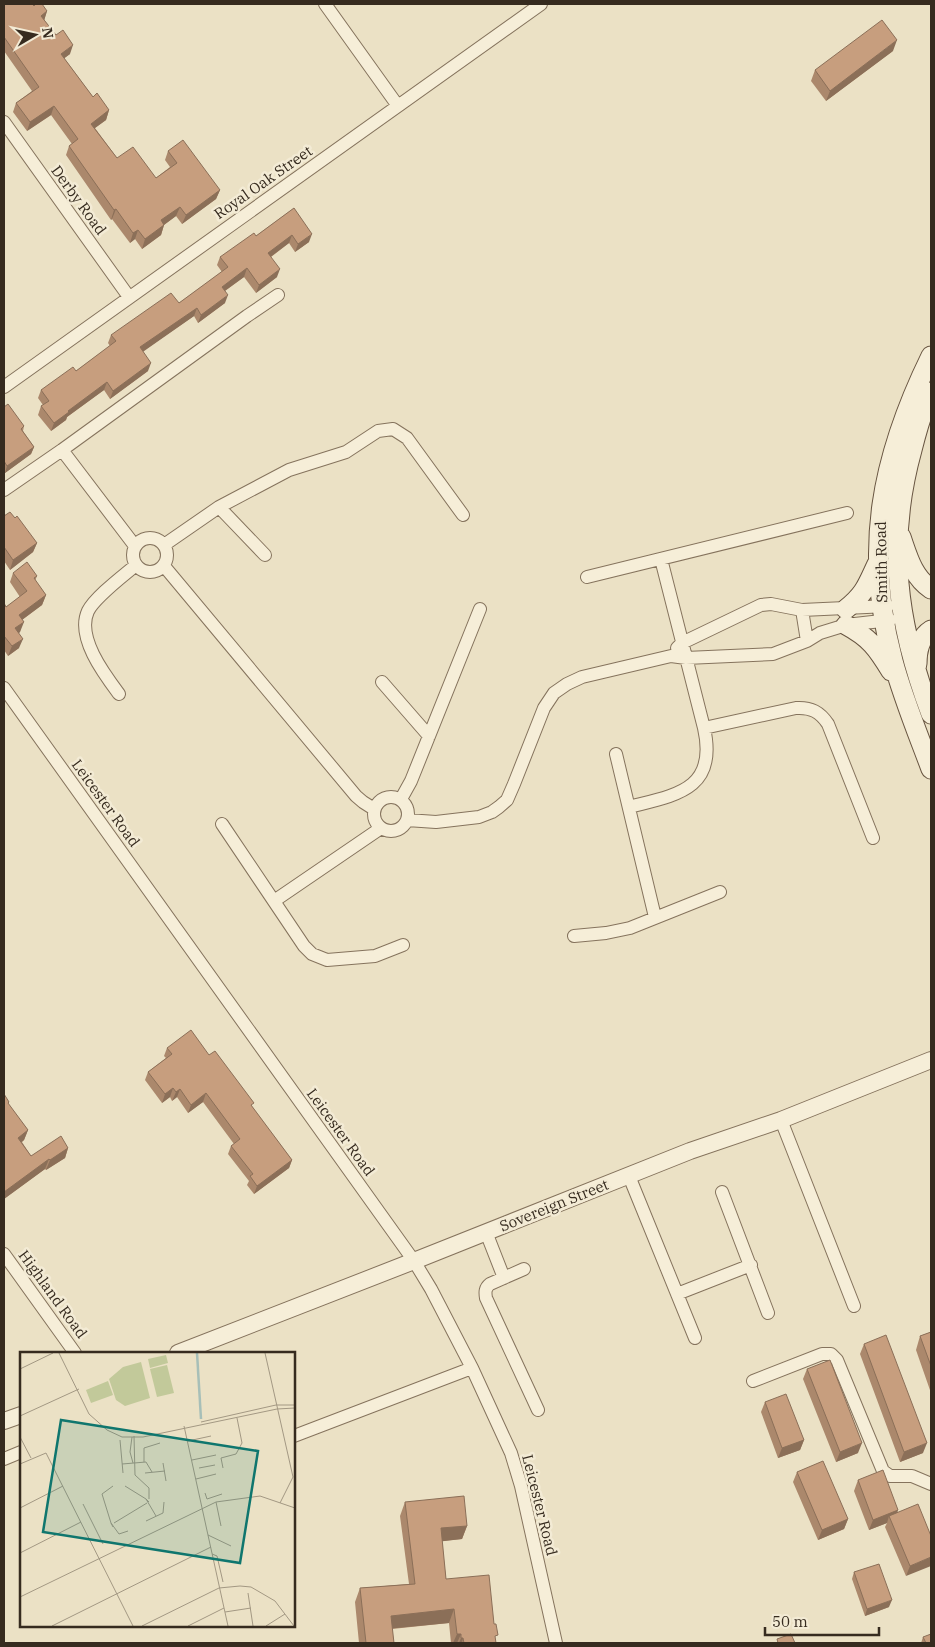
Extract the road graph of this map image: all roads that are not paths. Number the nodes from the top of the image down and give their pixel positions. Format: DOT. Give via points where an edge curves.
graph roads {
  1 [pos="325,4"];
  2 [pos="541,4"];
  3 [pos="398,106"];
  4 [pos="4,122"];
  5 [pos="278,295"];
  6 [pos="129,296"];
  7 [pos="931,356"];
  8 [pos="4,387"];
  9 [pos="931,392"];
  10 [pos="916,407"];
  11 [pos="62,450"];
  12 [pos="4,490"];
  13 [pos="219,507"];
  14 [pos="847,512"];
  15 [pos="463,514"];
  16 [pos="897,527"];
  17 [pos="164,545"];
  18 [pos="135,546"];
  19 [pos="265,555"];
  20 [pos="661,559"];
  21 [pos="878,561"];
  22 [pos="136,565"];
  23 [pos="164,566"];
  24 [pos="587,577"];
  25 [pos="931,589"];
  26 [pos="480,609"];
  27 [pos="802,610"];
  28 [pos="902,612"];
  29 [pos="883,614"];
  30 [pos="846,617"];
  31 [pos="931,630"];
  32 [pos="807,641"];
  33 [pos="682,642"];
  34 [pos="671,656"];
  35 [pos="686,658"];
  36 [pos="918,675"];
  37 [pos="382,682"];
  38 [pos="4,688"];
  39 [pos="903,692"];
  40 [pos="119,694"];
  41 [pos="931,714"];
  42 [pos="704,728"];
  43 [pos="429,736"];
  44 [pos="616,754"];
  45 [pos="931,769"];
  46 [pos="401,799"];
  47 [pos="629,807"];
  48 [pos="374,809"];
  49 [pos="407,820"];
  50 [pos="222,824"];
  51 [pos="380,828"];
  52 [pos="873,838"];
  53 [pos="720,892"];
  54 [pos="274,901"];
  55 [pos="655,917"];
  56 [pos="574,936"];
  57 [pos="403,945"];
  58 [pos="931,1062"];
  59 [pos="782,1120"];
  60 [pos="629,1176"];
  61 [pos="722,1192"];
  62 [pos="486,1232"];
  63 [pos="4,1254"];
  64 [pos="414,1262"];
  65 [pos="751,1265"];
  66 [pos="524,1269"];
  67 [pos="504,1278"];
  68 [pos="677,1294"];
  69 [pos="854,1306"];
  70 [pos="768,1313"];
  71 [pos="694,1338"];
  72 [pos="74,1352"];
  73 [pos="187,1352"];
  74 [pos="472,1368"];
  75 [pos="753,1381"];
  76 [pos="538,1410"];
  77 [pos="20,1415"];
  78 [pos="4,1421"];
  79 [pos="295,1436"];
  80 [pos="20,1452"];
  81 [pos="4,1459"];
  82 [pos="931,1484"];
  83 [pos="556,1643"];
  1 -- 3 [label="street"];
  2 -- 3 [label="street, Royal Oak Street"];
  3 -- 6 [label="street, Royal Oak Street"];
  4 -- 6 [label="street, Derby Road"];
  5 -- 11 [label="street"];
  6 -- 8 [label="street, Royal Oak Street"];
  7 -- 10 [label="main road, Smith Road"];
  9 -- 10 [label="main road, Smith Road"];
  10 -- 16 [label="main road, Smith Road"];
  10 -- 21 [label="main road, Smith Road" via="896,437 879,518"];
  11 -- 12 [label="street"];
  11 -- 18 [label="street"];
  13 -- 15 [label="street" via="289,470 346,452 378,431 393,429 407,438"];
  13 -- 17 [label="street"];
  13 -- 19 [label="street"];
  14 -- 20 [label="street"];
  16 -- 25 [label="main road" via="916,574"];
  16 -- 28 [label="main road, Smith Road"];
  17 -- 18 [label="street" via="159,540 146,538"];
  17 -- 23 [label="street" via="167,556"];
  18 -- 22 [label="street" via="133,559"];
  20 -- 24 [label="street"];
  20 -- 33 [label="street"];
  21 -- 29 [label="main road, Smith Road"];
  21 -- 30 [label="main road" via="866,589"];
  22 -- 23 [label="street" via="149,573"];
  22 -- 40 [label="street" via="98,599 86,620 93,654"];
  23 -- 48 [label="street" via="356,796"];
  26 -- 43 [label="street"];
  27 -- 30 [label="street"];
  27 -- 32 [label="street"];
  27 -- 33 [label="street" via="761,605"];
  28 -- 29 [label="street"];
  28 -- 36 [label="main road, Smith Road"];
  29 -- 30 [label="street"];
  29 -- 39 [label="main road, Smith Road"];
  30 -- 32 [label="street"];
  30 -- 39 [label="main road" via="879,652"];
  31 -- 36 [label="main road" via="919,647"];
  32 -- 35 [label="street" via="762,656"];
  33 -- 34 [label="street"];
  33 -- 35 [label="street"];
  34 -- 35 [label="street"];
  34 -- 49 [label="street" via="582,677 554,693 544,708 507,800 492,812 436,822"];
  35 -- 42 [label="street"];
  36 -- 41 [label="main road, Smith Road"];
  37 -- 43 [label="street"];
  38 -- 64 [label="street, Leicester Road"];
  39 -- 45 [label="main road, Smith Road"];
  42 -- 47 [label="street" via="708,751 699,778 682,792"];
  42 -- 52 [label="street" via="796,708 806,707 815,711 828,724"];
  43 -- 46 [label="street"];
  44 -- 47 [label="street"];
  46 -- 48 [label="street" via="385,797"];
  46 -- 49 [label="street" via="406,805"];
  47 -- 55 [label="street"];
  48 -- 51 [label="street" via="373,816"];
  49 -- 51 [label="street" via="396,831"];
  50 -- 54 [label="street"];
  51 -- 54 [label="street"];
  53 -- 55 [label="street"];
  54 -- 57 [label="street" via="304,946 320,958 375,956"];
  55 -- 56 [label="street" via="618,931"];
  58 -- 59 [label="street, Sovereign Street"];
  59 -- 60 [label="street, Sovereign Street" via="690,1151"];
  59 -- 69 [label="street"];
  60 -- 62 [label="street, Sovereign Street"];
  60 -- 68 [label="street"];
  61 -- 65 [label="street"];
  62 -- 64 [label="street, Sovereign Street"];
  62 -- 67 [label="street"];
  63 -- 72 [label="street, Highland Road"];
  64 -- 73 [label="street, Sovereign Street"];
  64 -- 74 [label="street, Leicester Road"];
  65 -- 68 [label="street"];
  65 -- 70 [label="street"];
  66 -- 67 [label="street"];
  67 -- 76 [label="street" via="487,1286 486,1298"];
  68 -- 71 [label="street"];
  74 -- 79 [label="street"];
  74 -- 83 [label="street, Leicester Road" via="516,1469"];
  75 -- 82 [label="street" via="822,1354 831,1354 838,1360 883,1471 890,1476 912,1476"];
  77 -- 78 [label="street"];
  80 -- 81 [label="street"];
}
